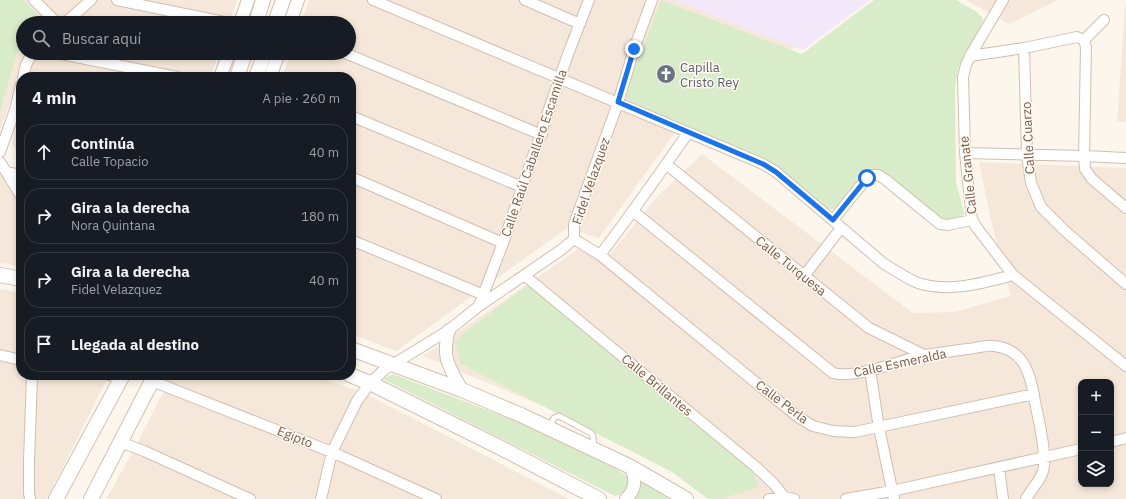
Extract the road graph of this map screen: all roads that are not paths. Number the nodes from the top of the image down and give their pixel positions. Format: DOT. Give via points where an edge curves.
graph roads {
  1 [pos="34,0"];
  2 [pos="91,0"];
  3 [pos="116,0"];
  4 [pos="248,0"];
  5 [pos="264,0"];
  6 [pos="283,0"];
  7 [pos="298,0"];
  8 [pos="373,0"];
  9 [pos="525,0"];
  10 [pos="589,0"];
  11 [pos="652,0"];
  12 [pos="1003,0"];
  13 [pos="50,16"];
  14 [pos="73,16"];
  15 [pos="195,16"];
  16 [pos="242,16"];
  17 [pos="258,16"];
  18 [pos="277,16"];
  19 [pos="292,16"];
  20 [pos="1104,20"];
  21 [pos="580,24"];
  22 [pos="1084,40"];
  23 [pos="1024,48"];
  24 [pos="970,56"];
  25 [pos="356,58"];
  26 [pos="28,60"];
  27 [pos="91,60"];
  28 [pos="226,60"];
  29 [pos="243,60"];
  30 [pos="262,60"];
  31 [pos="276,60"];
  32 [pos="24,72"];
  33 [pos="152,72"];
  34 [pos="222,72"];
  35 [pos="239,72"];
  36 [pos="258,72"];
  37 [pos="272,72"];
  38 [pos="560,79"];
  39 [pos="618,102"];
  40 [pos="16,116"];
  41 [pos="356,118"];
  42 [pos="688,133"];
  43 [pos="542,135"];
  44 [pos="0,152"];
  45 [pos="965,153"];
  46 [pos="1027,155"];
  47 [pos="1084,156"];
  48 [pos="1126,158"];
  49 [pos="0,162"];
  50 [pos="666,164"];
  51 [pos="6,172"];
  52 [pos="16,174"];
  53 [pos="356,179"];
  54 [pos="522,187"];
  55 [pos="16,188"];
  56 [pos="1126,208"];
  57 [pos="634,212"];
  58 [pos="833,220"];
  59 [pos="972,220"];
  60 [pos="841,228"];
  61 [pos="574,239"];
  62 [pos="356,242"];
  63 [pos="503,243"];
  64 [pos="600,255"];
  65 [pos="0,275"];
  66 [pos="524,275"];
  67 [pos="804,276"];
  68 [pos="1013,276"];
  69 [pos="16,278"];
  70 [pos="1126,284"];
  71 [pos="484,295"];
  72 [pos="479,306"];
  73 [pos="448,330"];
  74 [pos="356,351"];
  75 [pos="0,355"];
  76 [pos="924,355"];
  77 [pos="16,359"];
  78 [pos="393,365"];
  79 [pos="1126,366"];
  80 [pos="870,370"];
  81 [pos="356,377"];
  82 [pos="32,380"];
  83 [pos="116,380"];
  84 [pos="152,380"];
  85 [pos="158,380"];
  86 [pos="370,383"];
  87 [pos="462,390"];
  88 [pos="1034,394"];
  89 [pos="879,428"];
  90 [pos="1126,438"];
  91 [pos="1114,441"];
  92 [pos="120,442"];
  93 [pos="1078,450"];
  94 [pos="332,452"];
  95 [pos="1045,457"];
  96 [pos="631,467"];
  97 [pos="999,468"];
  98 [pos="893,495"];
  99 [pos="424,496"];
  100 [pos="788,498"];
  101 [pos="30,499"];
  102 [pos="56,499"];
  103 [pos="91,499"];
  104 [pos="250,499"];
  105 [pos="321,499"];
  106 [pos="436,499"];
  107 [pos="599,499"];
  108 [pos="626,499"];
  109 [pos="686,499"];
  110 [pos="769,499"];
  111 [pos="846,499"];
  112 [pos="1003,499"];
  113 [pos="1026,499"];
  1 -- 13 [label="street"];
  2 -- 14 [label="street"];
  3 -- 15 [label="street"];
  4 -- 16 [label="street"];
  5 -- 17 [label="main road"];
  6 -- 18 [label="main road"];
  7 -- 19 [label="street"];
  8 -- 38 [label="street"];
  9 -- 21 [label="street"];
  10 -- 21 [label="street, Calle Raúl Caballero Escamilla"];
  11 -- 39 [label="street, Fidel Velazquez"];
  12 -- 24 [label="street, Calle Granate"];
  20 -- 22 [label="street"];
  21 -- 38 [label="street, Calle Raúl Caballero Escamilla"];
  22 -- 23 [label="street" via="1077,37"];
  22 -- 47 [label="street"];
  23 -- 24 [label="street"];
  23 -- 46 [label="street, Calle Cuarzo"];
  24 -- 45 [label="street, Calle Granate" via="963,77"];
  25 -- 43 [label="street"];
  26 -- 32 [label="street"];
  27 -- 33 [label="street"];
  28 -- 34 [label="street"];
  29 -- 35 [label="main road"];
  30 -- 36 [label="main road"];
  31 -- 37 [label="street"];
  38 -- 39 [label="street"];
  38 -- 43 [label="street, Calle Raúl Caballero Escamilla"];
  39 -- 42 [label="street"];
  39 -- 61 [label="street, Fidel Velazquez" via="574,224"];
  40 -- 44 [label="street"];
  41 -- 54 [label="street"];
  42 -- 50 [label="street"];
  42 -- 58 [label="street" via="770,168"];
  43 -- 54 [label="street, Calle Raúl Caballero Escamilla"];
  45 -- 46 [label="street"];
  45 -- 59 [label="street, Calle Granate"];
  46 -- 47 [label="street"];
  46 -- 70 [label="street, Calle Cuarzo" via="1031,183 1041,207"];
  47 -- 48 [label="street"];
  47 -- 56 [label="street" via="1086,169 1092,180"];
  49 -- 51 [label="street"];
  50 -- 57 [label="street"];
  50 -- 67 [label="street, Calle Turquesa"];
  51 -- 52 [label="street"];
  51 -- 55 [label="street"];
  53 -- 63 [label="street"];
  54 -- 63 [label="street, Calle Raúl Caballero Escamilla"];
  57 -- 64 [label="street"];
  57 -- 80 [label="street, Calle Esmeralda" via="833,373 840,375"];
  58 -- 59 [label="street" via="867,178 878,175 940,224 948,226"];
  58 -- 60 [label="street"];
  59 -- 68 [label="street, Calle Granate"];
  60 -- 67 [label="street"];
  60 -- 68 [label="street" via="883,263 919,283 943,288"];
  61 -- 64 [label="street, Calle Perla"];
  61 -- 66 [label="street, Fidel Velazquez"];
  62 -- 71 [label="street"];
  63 -- 71 [label="street, Calle Raúl Caballero Escamilla"];
  64 -- 89 [label="street, Calle Perla" via="798,417 813,426 833,431 855,432"];
  65 -- 69 [label="main road"];
  66 -- 72 [label="street, Fidel Velazquez"];
  66 -- 100 [label="street, Calle Brillantes" via="756,467"];
  67 -- 76 [label="street, Calle Turquesa" via="868,328"];
  68 -- 79 [label="street, Calle Granate"];
  71 -- 72 [label="street, Calle Raúl Caballero Escamilla"];
  72 -- 73 [label="street, Fidel Velazquez"];
  73 -- 78 [label="street, Fidel Velazquez"];
  73 -- 87 [label="street" via="446,356 450,370"];
  74 -- 78 [label="main road"];
  75 -- 77 [label="street"];
  76 -- 80 [label="street, Calle Esmeralda"];
  76 -- 88 [label="street, Calle Esmeralda" via="993,346 1005,348 1021,358"];
  78 -- 86 [label="street, Fidel Velazquez"];
  78 -- 87 [label="main road"];
  80 -- 89 [label="street"];
  81 -- 86 [label="main road"];
  82 -- 101 [label="street"];
  83 -- 102 [label="main road"];
  84 -- 92 [label="main road"];
  85 -- 94 [label="street, Egipto"];
  86 -- 94 [label="street, Fidel Velazquez" via="357,401"];
  86 -- 107 [label="main road"];
  87 -- 96 [label="main road"];
  88 -- 89 [label="street, Calle Perla"];
  88 -- 95 [label="street, Calle Esmeralda"];
  89 -- 98 [label="street"];
  90 -- 91 [label="street"];
  92 -- 103 [label="main road"];
  92 -- 104 [label="street"];
  93 -- 95 [label="street"];
  94 -- 99 [label="street, Egipto"];
  94 -- 105 [label="street, Fidel Velazquez"];
  95 -- 97 [label="street"];
  95 -- 113 [label="street" via="1043,473"];
  96 -- 108 [label="street" via="635,485"];
  96 -- 109 [label="main road"];
  97 -- 98 [label="street"];
  97 -- 112 [label="street"];
  98 -- 111 [label="street"];
  99 -- 106 [label="street, Egipto"];
  100 -- 110 [label="street"];
}
